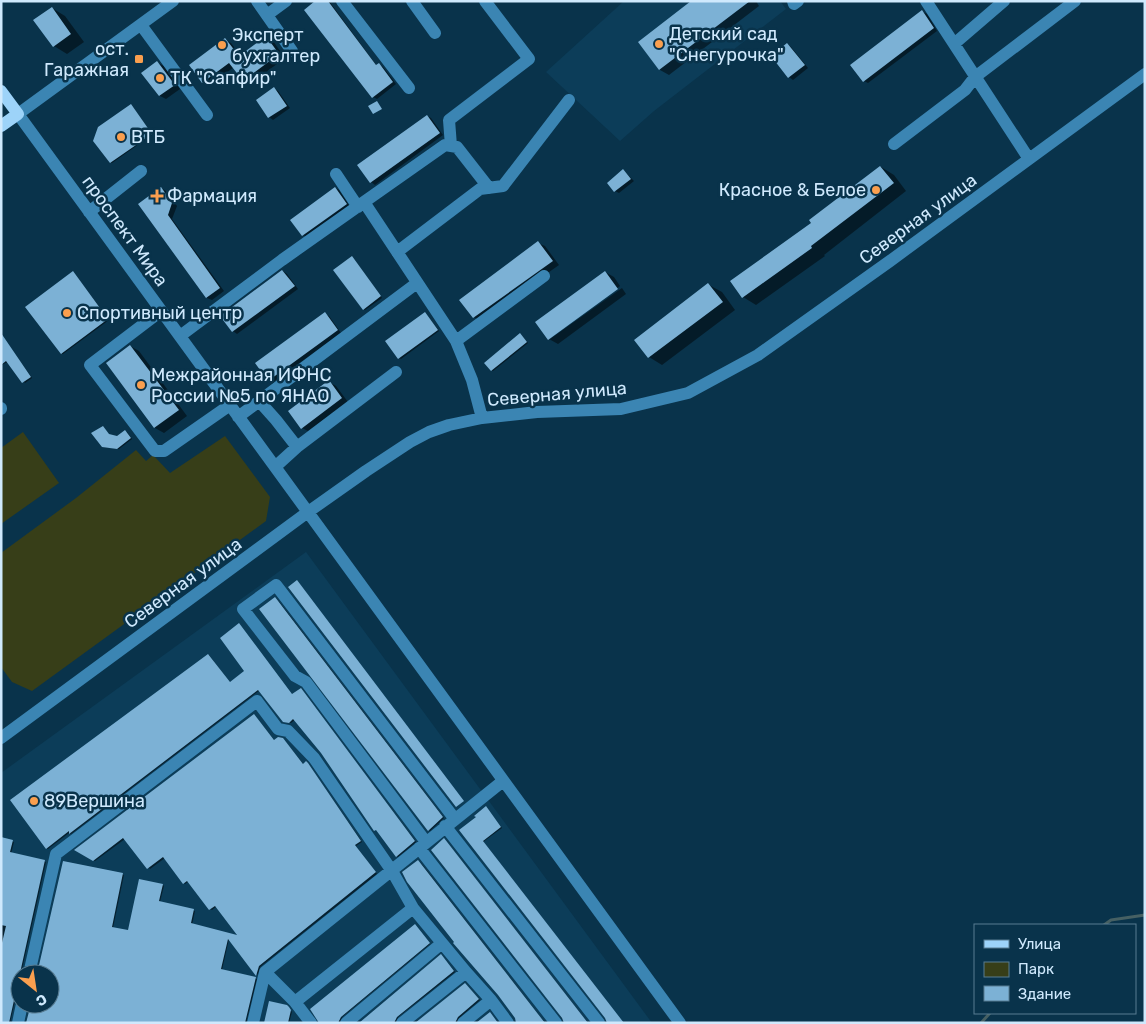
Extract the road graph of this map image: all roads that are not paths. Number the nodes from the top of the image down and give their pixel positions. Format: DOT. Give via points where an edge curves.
graph roads {
  1 [pos="257,1"];
  2 [pos="286,1"];
  3 [pos="342,1"];
  4 [pos="412,1"];
  5 [pos="485,1"];
  6 [pos="793,1"];
  7 [pos="798,1"];
  8 [pos="926,1"];
  9 [pos="1004,1"];
  10 [pos="1075,1"];
  11 [pos="171,2"];
  12 [pos="267,15"];
  13 [pos="141,25"];
  14 [pos="435,33"];
  15 [pos="954,44"];
  16 [pos="292,51"];
  17 [pos="1145,74"];
  18 [pos="975,77"];
  19 [pos="409,88"];
  20 [pos="1,91"];
  21 [pos="568,100"];
  22 [pos="18,114"];
  23 [pos="207,115"];
  24 [pos="1,126"];
  25 [pos="894,144"];
  26 [pos="450,146"];
  27 [pos="1029,159"];
  28 [pos="141,171"];
  29 [pos="336,174"];
  30 [pos="490,188"];
  31 [pos="361,204"];
  32 [pos="89,212"];
  33 [pos="397,252"];
  34 [pos="544,276"];
  35 [pos="417,283"];
  36 [pos="161,311"];
  37 [pos="180,336"];
  38 [pos="456,341"];
  39 [pos="396,372"];
  40 [pos="259,401"];
  41 [pos="230,405"];
  42 [pos="238,417"];
  43 [pos="482,418"];
  44 [pos="297,448"];
  45 [pos="275,467"];
  46 [pos="308,512"];
  47 [pos="1,738"];
  48 [pos="503,781"];
  49 [pos="450,822"];
  50 [pos="422,845"];
  51 [pos="392,871"];
  52 [pos="413,908"];
  53 [pos="442,943"];
  54 [pos="31,964"];
  55 [pos="265,972"];
  56 [pos="466,972"];
  57 [pos="491,1000"];
  58 [pos="295,1002"];
  59 [pos="253,1023"];
  60 [pos="311,1023"];
  61 [pos="346,1023"];
  62 [pos="402,1023"];
  63 [pos="463,1023"];
  64 [pos="508,1023"];
  65 [pos="556,1023"];
  66 [pos="599,1023"];
  67 [pos="680,1023"];
  1 -- 12 [label="street"];
  2 -- 12 [label="street"];
  3 -- 19 [label="street"];
  4 -- 14 [label="street"];
  5 -- 26 [label="street" via="529,59 448,120"];
  6 -- 7 [label="street" via="794,4"];
  8 -- 15 [label="street"];
  9 -- 15 [label="street"];
  10 -- 18 [label="street"];
  11 -- 13 [label="street"];
  12 -- 16 [label="street"];
  13 -- 22 [label="street"];
  13 -- 23 [label="street"];
  15 -- 18 [label="street"];
  17 -- 27 [label="street, Северная улица"];
  18 -- 25 [label="street" via="965,90"];
  18 -- 27 [label="street"];
  20 -- 22 [label="main road, проспект Мира"];
  21 -- 30 [label="street" via="503,186"];
  22 -- 24 [label="main road"];
  22 -- 32 [label="street, проспект Мира"];
  26 -- 30 [label="street" via="457,147"];
  26 -- 31 [label="street" via="445,145"];
  27 -- 43 [label="street, Северная улица" via="758,356 688,393 621,409"];
  28 -- 32 [label="street"];
  29 -- 31 [label="street"];
  30 -- 33 [label="street" via="480,189"];
  31 -- 33 [label="street"];
  31 -- 37 [label="street"];
  32 -- 36 [label="street, проспект Мира"];
  33 -- 35 [label="street"];
  34 -- 38 [label="street"];
  35 -- 38 [label="street"];
  35 -- 40 [label="street"];
  36 -- 37 [label="street, проспект Мира"];
  36 -- 41 [label="street" via="90,365 155,450 164,451"];
  37 -- 41 [label="street, проспект Мира"];
  38 -- 43 [label="street" via="472,380"];
  39 -- 44 [label="street"];
  40 -- 42 [label="street"];
  40 -- 44 [label="street"];
  41 -- 42 [label="street, проспект Мира"];
  42 -- 45 [label="street, проспект Мира"];
  43 -- 46 [label="street, Северная улица" via="449,425 416,439"];
  44 -- 45 [label="street"];
  45 -- 46 [label="street, проспект Мира"];
  46 -- 47 [label="street, Северная улица"];
  46 -- 48 [label="street, проспект Мира"];
  48 -- 49 [label="street"];
  48 -- 67 [label="street, проспект Мира"];
  49 -- 50 [label="street"];
  49 -- 50 [label="street" via="276,585 243,609 295,676 306,682"];
  49 -- 66 [label="street"];
  50 -- 51 [label="street"];
  50 -- 65 [label="street"];
  51 -- 52 [label="street"];
  51 -- 54 [label="street" via="314,758 288,731 278,729 257,702 56,854"];
  51 -- 55 [label="street"];
  52 -- 53 [label="street"];
  52 -- 58 [label="street"];
  53 -- 56 [label="street"];
  53 -- 61 [label="street"];
  55 -- 58 [label="street"];
  55 -- 59 [label="street"];
  56 -- 57 [label="street"];
  56 -- 62 [label="street"];
  57 -- 63 [label="street"];
  57 -- 64 [label="street"];
  58 -- 60 [label="street"];
}
